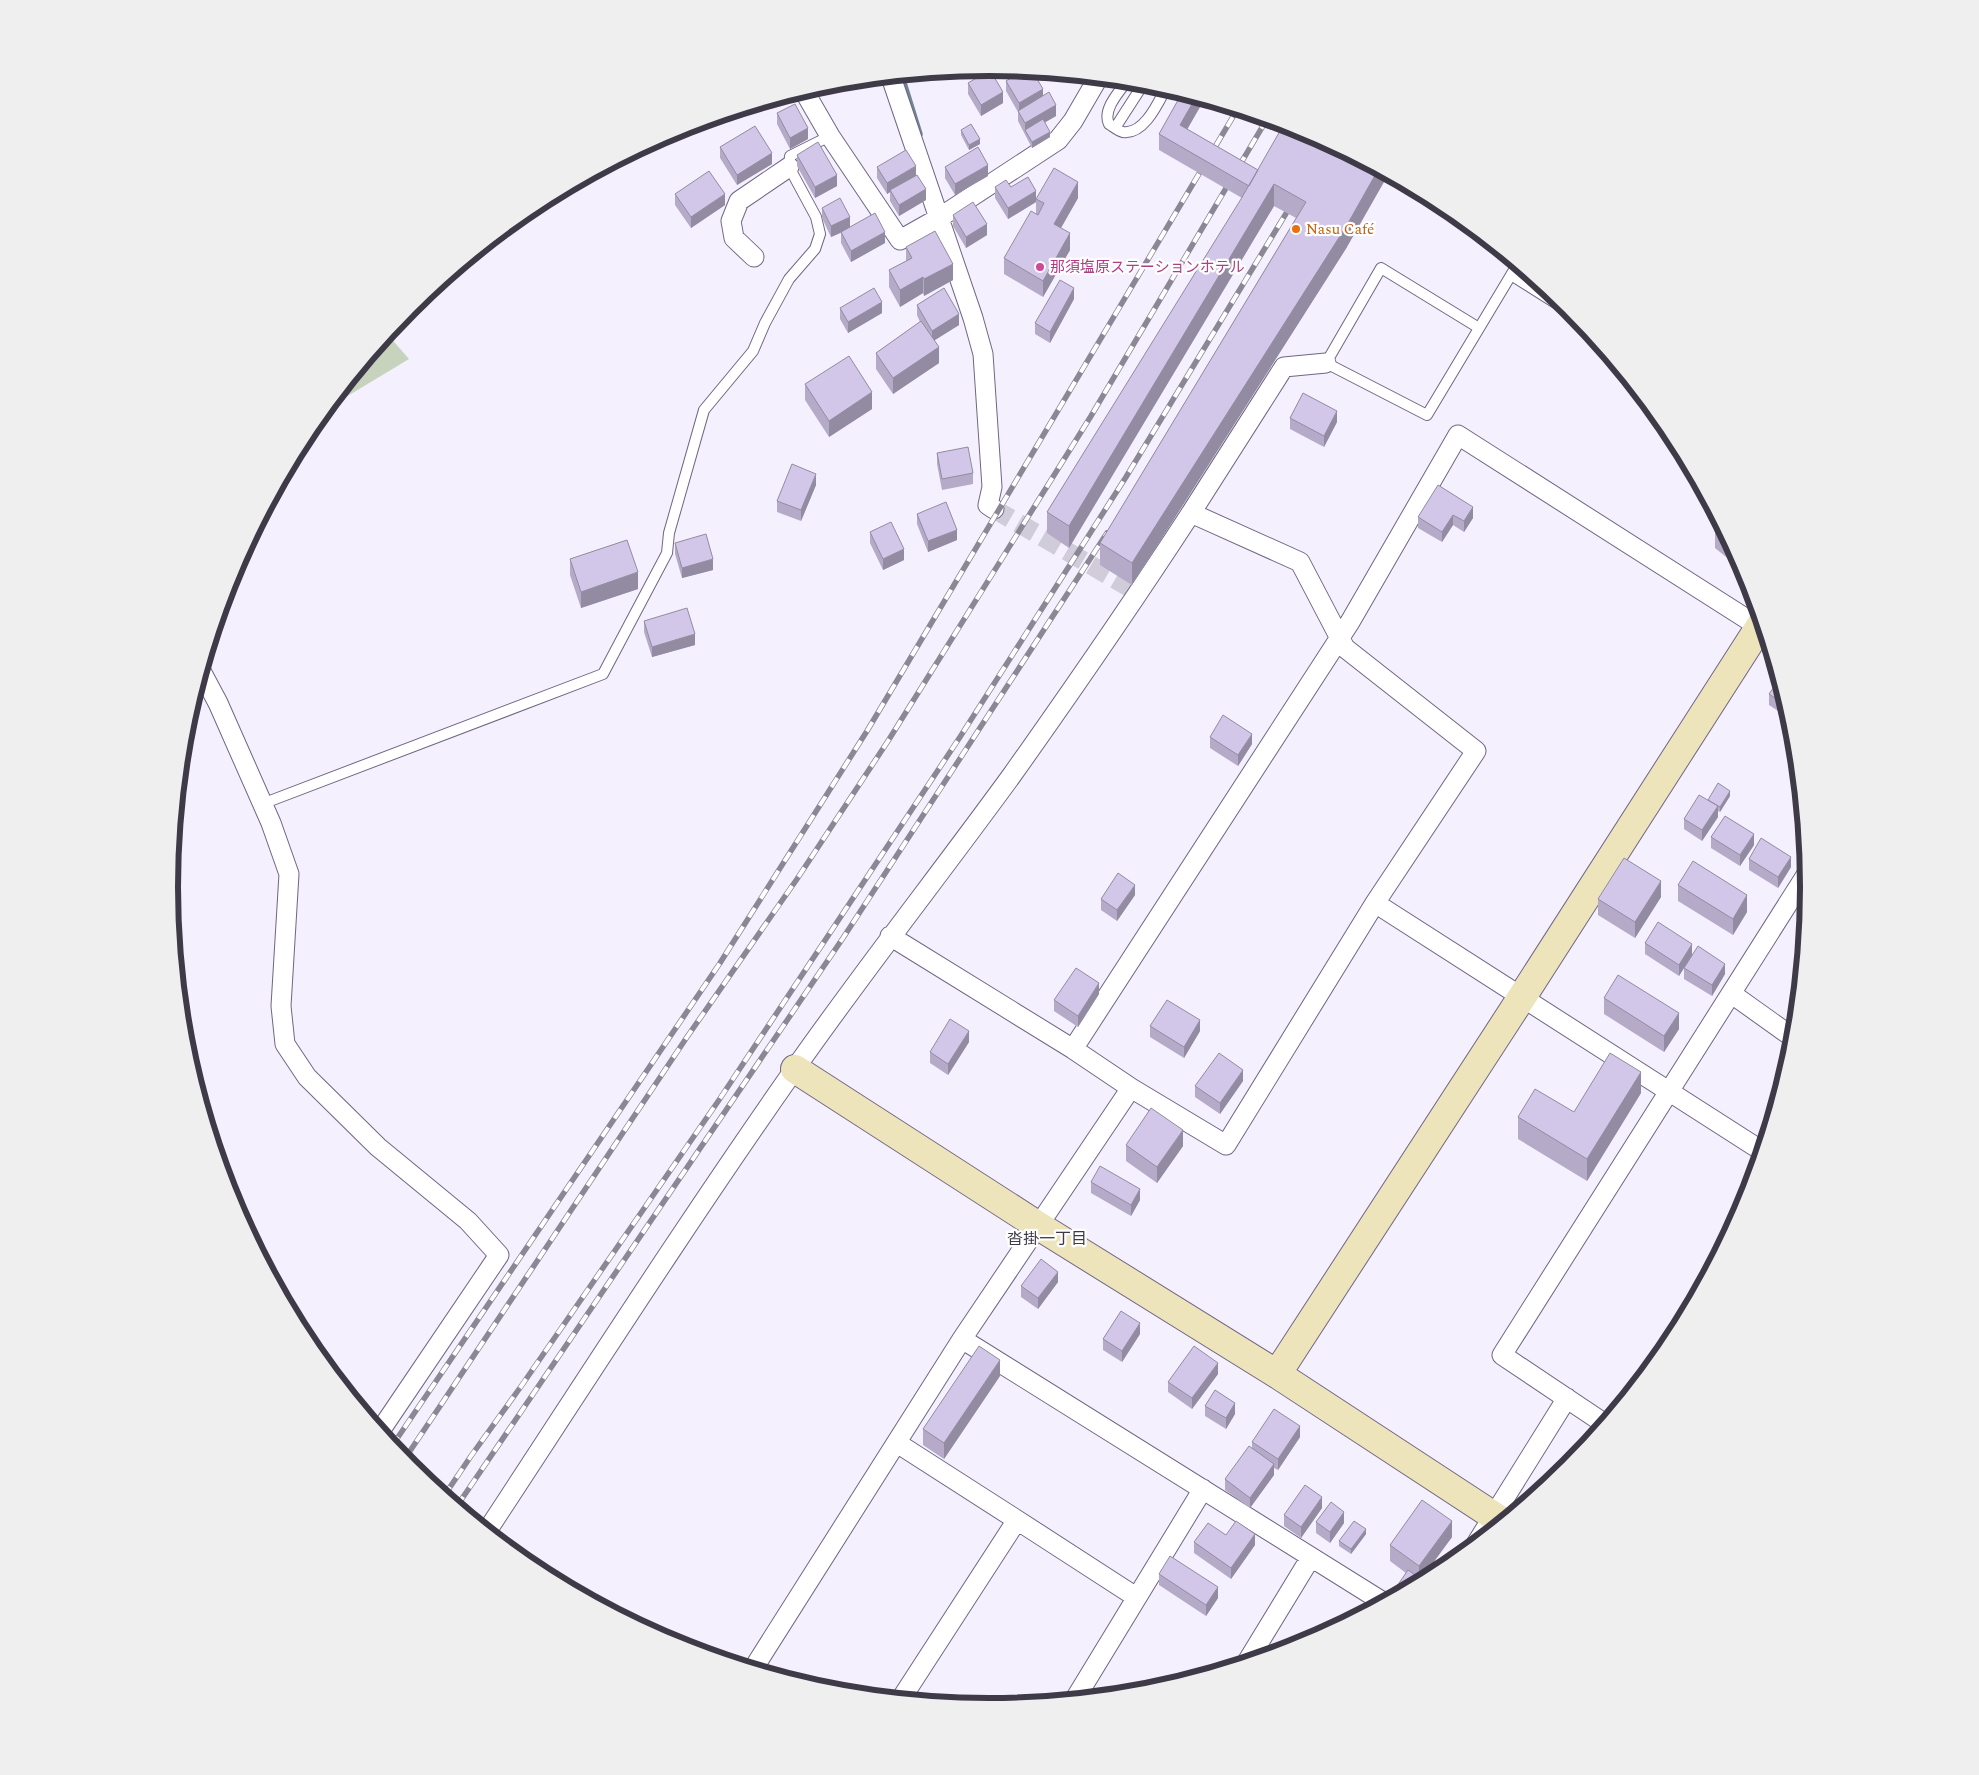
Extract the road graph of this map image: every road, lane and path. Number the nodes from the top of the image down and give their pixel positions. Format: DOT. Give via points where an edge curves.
graph roads {
  1 [pos="893,82"];
  2 [pos="1095,83"];
  3 [pos="1123,88"];
  4 [pos="1139,90"];
  5 [pos="1161,95"];
  6 [pos="808,97"];
  7 [pos="1115,128"];
  8 [pos="830,136"];
  9 [pos="789,167"];
  10 [pos="939,218"];
  11 [pos="754,257"];
  12 [pos="1514,270"];
  13 [pos="1511,275"];
  14 [pos="1542,294"];
  15 [pos="1479,328"];
  16 [pos="1326,363"];
  17 [pos="994,508"];
  18 [pos="1191,514"];
  19 [pos="1757,624"];
  20 [pos="1759,631"];
  21 [pos="1340,637"];
  22 [pos="206,680"];
  23 [pos="262,804"];
  24 [pos="1801,884"];
  25 [pos="1375,903"];
  26 [pos="890,936"];
  27 [pos="1732,994"];
  28 [pos="1522,997"];
  29 [pos="1787,1034"];
  30 [pos="1073,1049"];
  31 [pos="794,1069"];
  32 [pos="1131,1088"];
  33 [pos="1670,1092"];
  34 [pos="1758,1148"];
  35 [pos="1037,1225"];
  36 [pos="962,1339"];
  37 [pos="1277,1374"];
  38 [pos="1567,1398"];
  39 [pos="1600,1421"];
  40 [pos="383,1426"];
  41 [pos="897,1443"];
  42 [pos="1204,1489"];
  43 [pos="1498,1519"];
  44 [pos="1017,1520"];
  45 [pos="491,1527"];
  46 [pos="1311,1557"];
  47 [pos="1136,1597"];
  48 [pos="1378,1599"];
  49 [pos="1251,1656"];
  50 [pos="756,1664"];
  51 [pos="904,1694"];
  52 [pos="1078,1694"];
  1 -- 10 [label="street"];
  2 -- 10 [label="street" via="1058,140"];
  3 -- 7 [label="lane" via="1108,114 1108,121"];
  4 -- 7 [label="lane"];
  5 -- 7 [label="lane" via="1134,131"];
  6 -- 8 [label="street"];
  8 -- 9 [label="lane" via="790,156"];
  8 -- 10 [label="street" via="900,240"];
  9 -- 11 [label="street" via="739,201 731,221 734,238"];
  9 -- 23 [label="lane" via="816,217 820,234 815,249 789,279 753,351 704,410 669,533 667,553 603,674"];
  10 -- 17 [label="street" via="984,354 992,487 988,505"];
  12 -- 13 [label="lane"];
  13 -- 14 [label="lane"];
  13 -- 15 [label="lane"];
  15 -- 16 [label="lane" via="1427,415"];
  15 -- 16 [label="lane" via="1382,268"];
  16 -- 18 [label="street" via="1284,367"];
  18 -- 21 [label="street" via="1300,562"];
  18 -- 26 [label="street" via="1010,777"];
  19 -- 21 [label="street" via="1458,436"];
  20 -- 28 [label="street"];
  21 -- 25 [label="street" via="1345,648 1476,751"];
  21 -- 30 [label="street"];
  22 -- 23 [label="street"];
  23 -- 40 [label="street" via="289,874 280,1006 285,1044 306,1077 378,1146 468,1220 498,1255"];
  24 -- 27 [label="street"];
  25 -- 28 [label="street"];
  25 -- 32 [label="street" via="1226,1145"];
  26 -- 30 [label="street"];
  26 -- 31 [label="street"];
  27 -- 29 [label="street"];
  27 -- 33 [label="street"];
  28 -- 33 [label="street"];
  28 -- 37 [label="street"];
  30 -- 32 [label="street"];
  31 -- 35 [label="street"];
  31 -- 45 [label="street"];
  32 -- 35 [label="street"];
  33 -- 34 [label="street"];
  33 -- 38 [label="street" via="1502,1355"];
  35 -- 36 [label="street"];
  35 -- 37 [label="street"];
  36 -- 41 [label="street"];
  36 -- 42 [label="street"];
  37 -- 43 [label="street"];
  38 -- 39 [label="street"];
  38 -- 43 [label="street"];
  41 -- 44 [label="street"];
  41 -- 50 [label="street"];
  42 -- 46 [label="street"];
  42 -- 47 [label="street"];
  44 -- 47 [label="street"];
  44 -- 51 [label="street"];
  46 -- 48 [label="street"];
  46 -- 49 [label="street"];
  47 -- 52 [label="street"];
}
